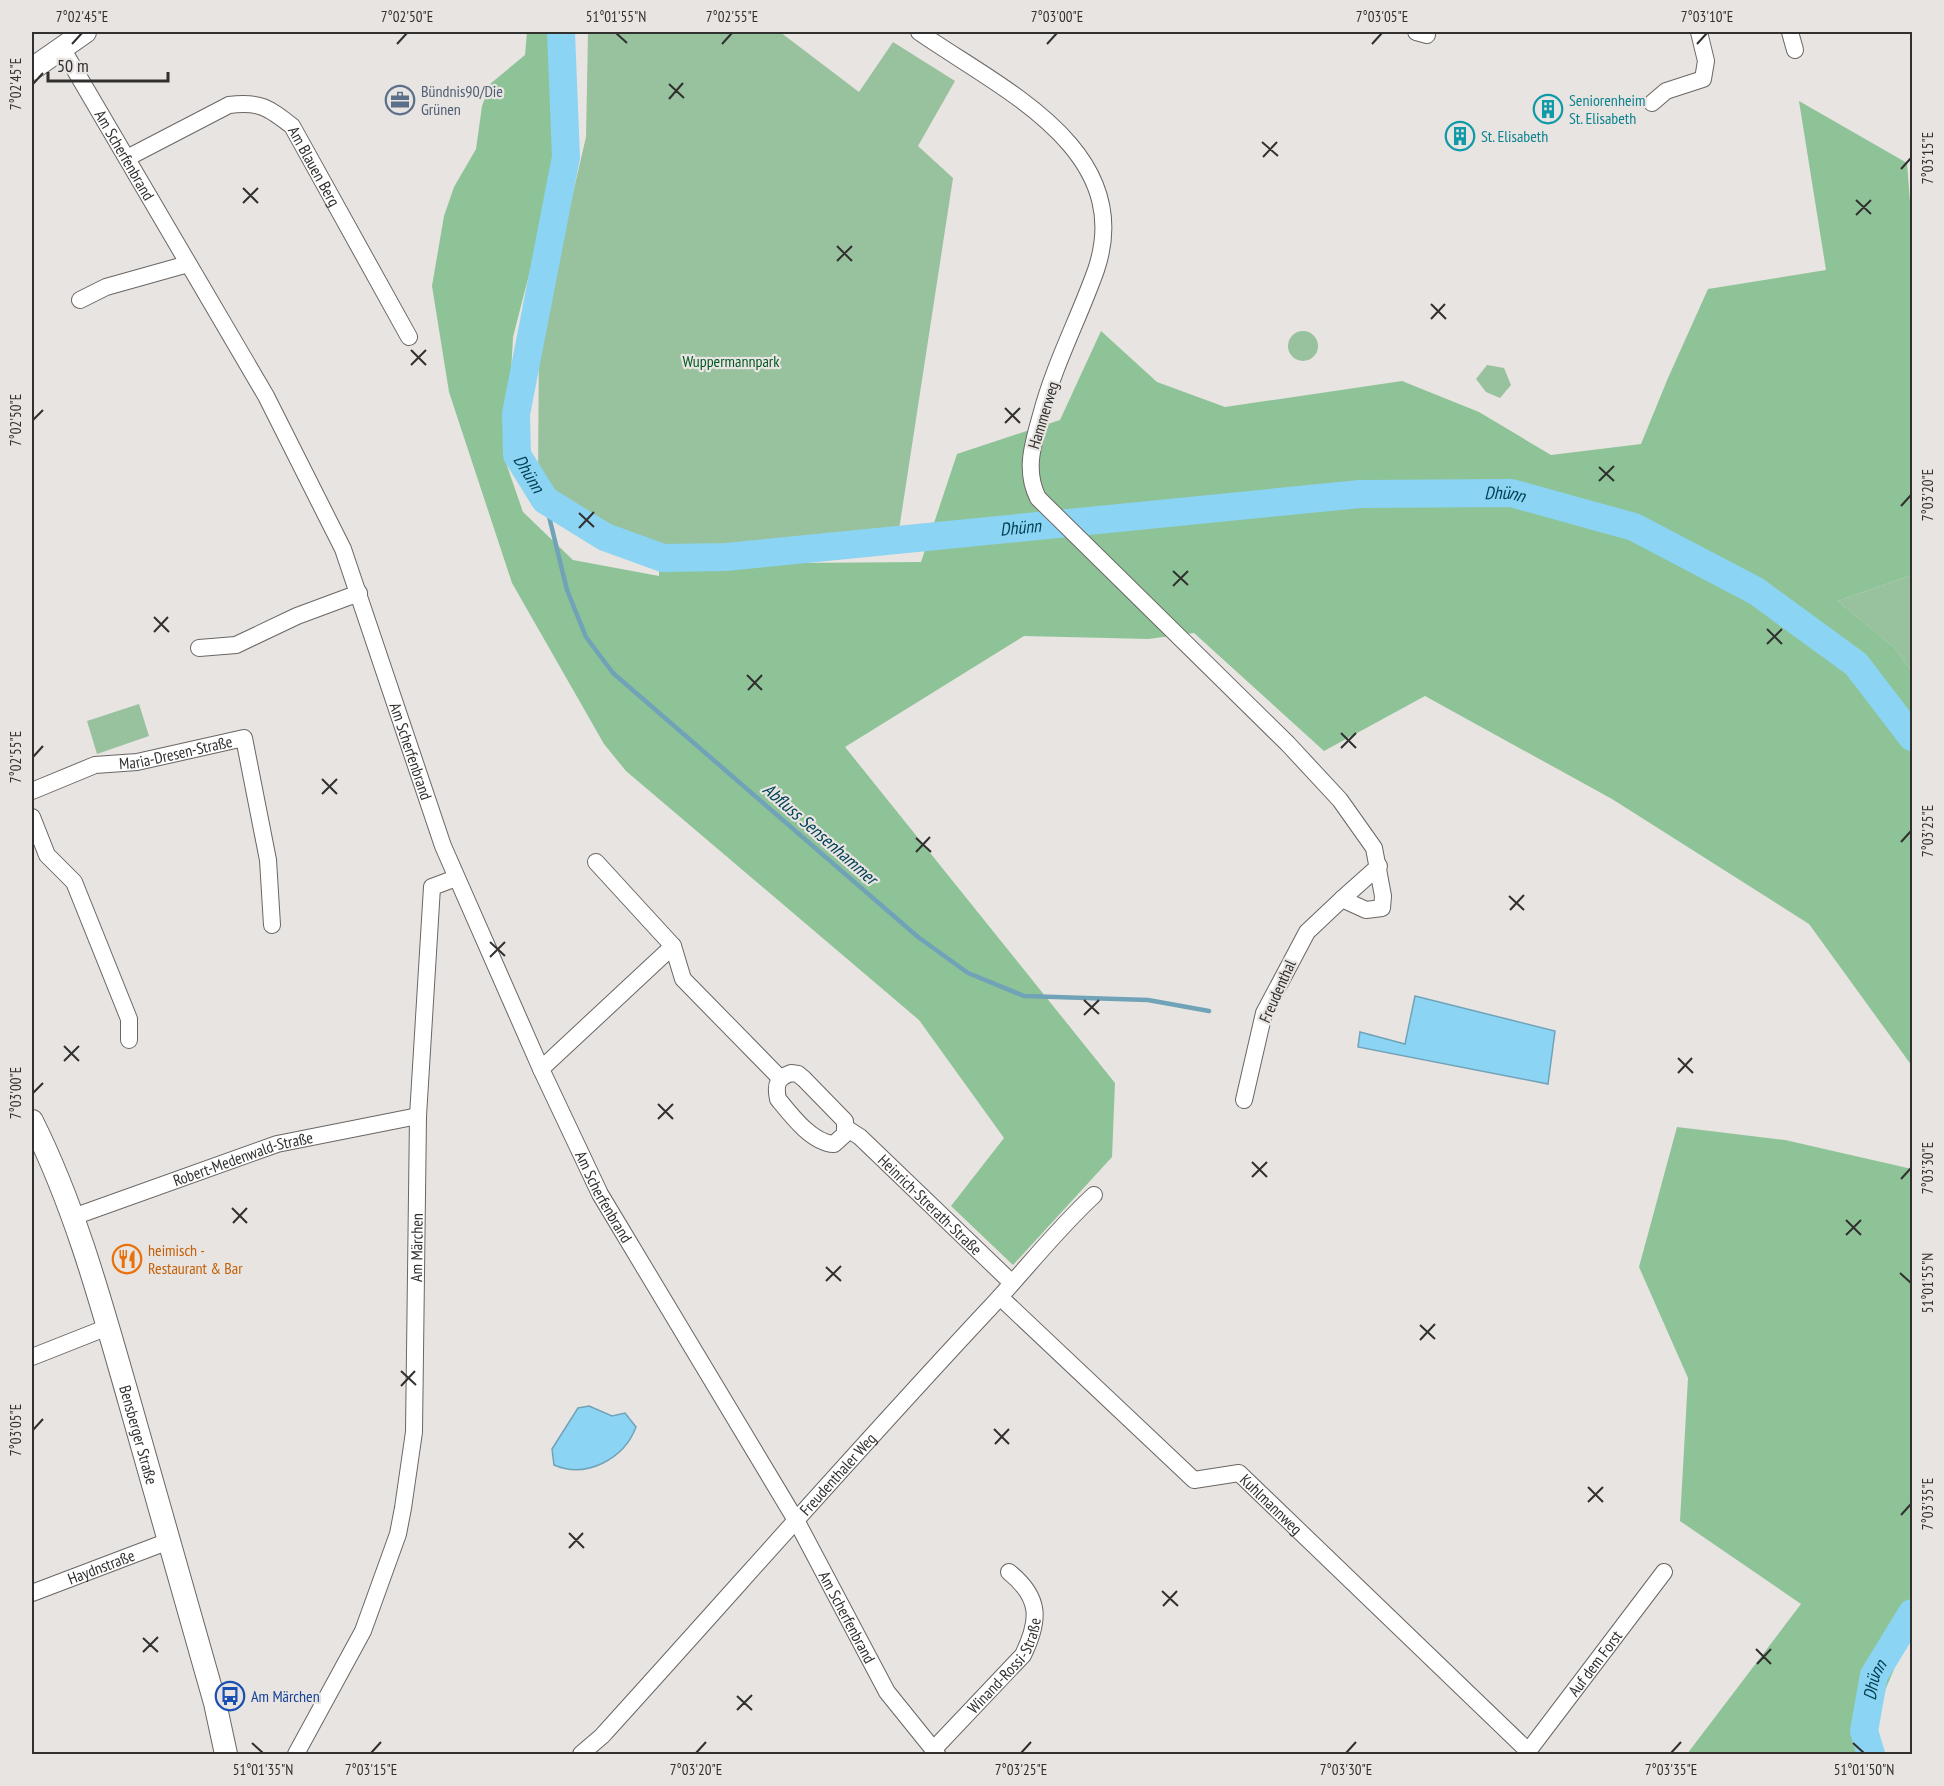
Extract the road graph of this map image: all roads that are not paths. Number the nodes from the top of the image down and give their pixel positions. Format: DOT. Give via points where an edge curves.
graph roads {
  1 [pos="85,32"];
  2 [pos="919,32"];
  3 [pos="1699,32"];
  4 [pos="1790,32"];
  5 [pos="62,48"];
  6 [pos="1795,50"];
  7 [pos="32,69"];
  8 [pos="1652,103"];
  9 [pos="127,158"];
  10 [pos="188,264"];
  11 [pos="80,300"];
  12 [pos="409,337"];
  13 [pos="359,592"];
  14 [pos="199,648"];
  15 [pos="32,791"];
  16 [pos="32,817"];
  17 [pos="596,862"];
  18 [pos="1379,866"];
  19 [pos="456,878"];
  20 [pos="1342,899"];
  21 [pos="272,925"];
  22 [pos="673,946"];
  23 [pos="129,1040"];
  24 [pos="542,1070"];
  25 [pos="780,1078"];
  26 [pos="1244,1101"];
  27 [pos="418,1116"];
  28 [pos="32,1121"];
  29 [pos="846,1128"];
  30 [pos="1094,1194"];
  31 [pos="73,1216"];
  32 [pos="1012,1283"];
  33 [pos="999,1297"];
  34 [pos="108,1328"];
  35 [pos="32,1358"];
  36 [pos="797,1522"];
  37 [pos="169,1541"];
  38 [pos="1009,1572"];
  39 [pos="1664,1572"];
  40 [pos="32,1593"];
  41 [pos="935,1752"];
  42 [pos="1527,1753"];
  43 [pos="226,1755"];
  44 [pos="296,1755"];
  45 [pos="581,1755"];
  1 -- 5 [label="main road"];
  2 -- 18 [label="street, Hammerweg" via="1032,108 1060,133 1087,166 1098,188 1103,238 1096,268 1043,406 1030,456 1030,484 1038,498 1340,800 1366,833"];
  3 -- 8 [label="street" via="1706,61 1702,79 1666,91"];
  4 -- 6 [label="street"];
  5 -- 7 [label="main road"];
  5 -- 9 [label="street, Am Scherfenbrand"];
  9 -- 10 [label="street, Am Scherfenbrand"];
  9 -- 12 [label="street, Am Blauen Berg" via="229,105 248,103 268,108 292,126"];
  10 -- 11 [label="street" via="106,287"];
  10 -- 13 [label="street, Am Scherfenbrand" via="266,396 343,549"];
  13 -- 14 [label="street" via="236,645"];
  13 -- 19 [label="street, Am Scherfenbrand"];
  15 -- 21 [label="street, Maria-Dresen-Straße" via="95,765 137,762 244,738 268,860"];
  16 -- 23 [label="street" via="47,855 74,882 129,1019"];
  17 -- 22 [label="street"];
  18 -- 20 [label="street, Freudenthal"];
  18 -- 20 [label="street" via="1382,908 1366,910"];
  19 -- 24 [label="street, Am Scherfenbrand"];
  19 -- 27 [label="street, Am Märchen" via="432,887"];
  20 -- 26 [label="street, Freudenthal" via="1307,932 1264,1013"];
  22 -- 24 [label="street"];
  22 -- 25 [label="street" via="682,979"];
  24 -- 36 [label="street, Am Scherfenbrand" via="600,1194"];
  25 -- 29 [label="street, Heinrich-Strerath-Straße" via="798,1074 841,1116"];
  25 -- 29 [label="street" via="778,1099 821,1142 834,1144"];
  27 -- 31 [label="street, Robert-Medenwald-Straße" via="277,1144"];
  27 -- 44 [label="street, Am Märchen" via="414,1432 398,1534 363,1631"];
  28 -- 31 [label="main road, Bensberger Straße"];
  29 -- 32 [label="street, Heinrich-Strerath-Straße"];
  30 -- 32 [label="street, Freudenthaler Weg" via="1059,1227"];
  31 -- 34 [label="main road, Bensberger Straße"];
  32 -- 33 [label="street, Freudenthaler Weg"];
  33 -- 36 [label="street, Freudenthaler Weg" via="874,1431"];
  33 -- 42 [label="street, Kuhlmannweg" via="1194,1480 1239,1473"];
  34 -- 35 [label="street"];
  34 -- 37 [label="main road, Bensberger Straße"];
  36 -- 41 [label="street, Am Scherfenbrand" via="886,1692"];
  36 -- 45 [label="street, Freudenthaler Weg"];
  37 -- 40 [label="street, Haydnstraße"];
  37 -- 43 [label="main road, Bensberger Straße"];
  38 -- 41 [label="street, Winand-Rossi-Straße" via="1028,1590 1035,1607 1030,1639 1023,1655"];
  39 -- 42 [label="street, Auf dem Forst"];
}
